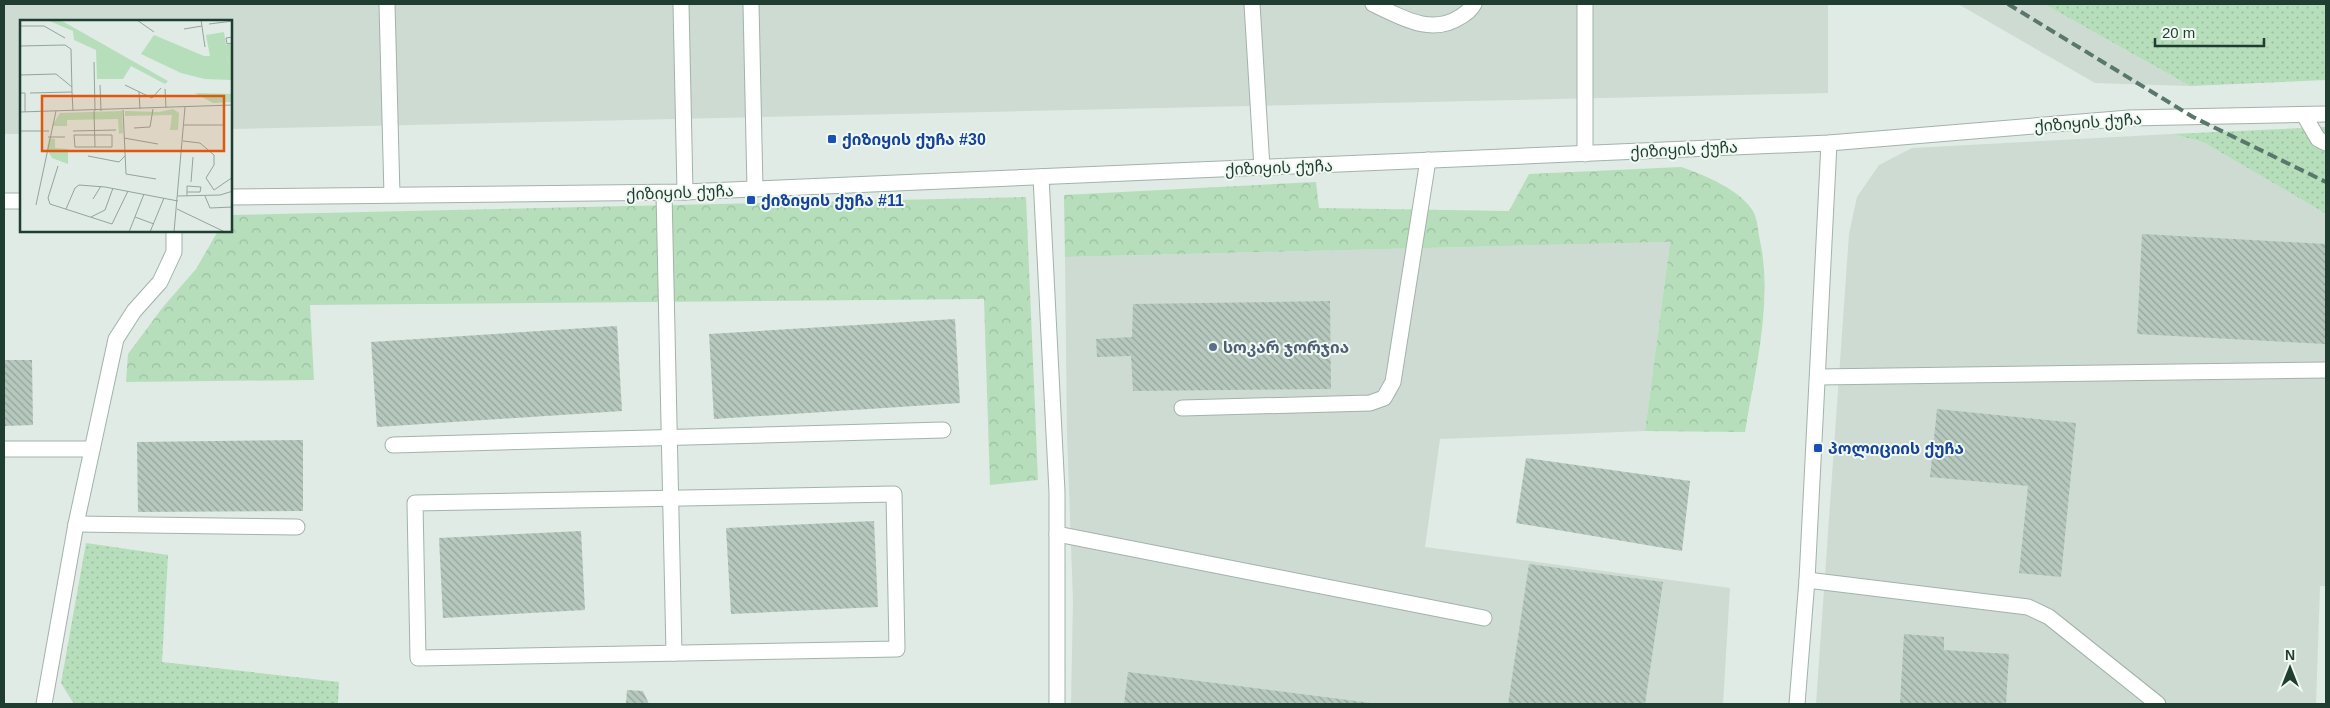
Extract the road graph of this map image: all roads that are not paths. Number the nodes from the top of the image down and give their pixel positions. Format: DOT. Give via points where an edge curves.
graph roads {
  1 [pos="387,4"];
  2 [pos="681,4"];
  3 [pos="751,4"];
  4 [pos="1252,4"];
  5 [pos="1373,4"];
  6 [pos="1474,4"];
  7 [pos="1584,4"];
  8 [pos="2326,114"];
  9 [pos="2304,116"];
  10 [pos="1829,143"];
  11 [pos="2326,143"];
  12 [pos="1585,154"];
  13 [pos="1428,160"];
  14 [pos="1262,168"];
  15 [pos="1041,177"];
  16 [pos="755,189"];
  17 [pos="685,192"];
  18 [pos="664,193"];
  19 [pos="392,196"];
  20 [pos="232,197"];
  21 [pos="20,200"];
  22 [pos="4,201"];
  23 [pos="174,232"];
  24 [pos="2326,370"];
  25 [pos="1818,377"];
  26 [pos="1182,408"];
  27 [pos="943,430"];
  28 [pos="669,436"];
  29 [pos="393,444"];
  30 [pos="4,449"];
  31 [pos="92,449"];
  32 [pos="671,498"];
  33 [pos="76,524"];
  34 [pos="297,527"];
  35 [pos="1057,534"];
  36 [pos="1807,580"];
  37 [pos="1484,618"];
  38 [pos="674,653"];
  39 [pos="44,704"];
  40 [pos="1058,704"];
  41 [pos="1797,704"];
  42 [pos="2158,704"];
  1 -- 19 [label="street"];
  2 -- 17 [label="street"];
  3 -- 16 [label="street"];
  4 -- 14 [label="street"];
  5 -- 6 [label="street" via="1417,25 1449,25"];
  7 -- 12 [label="street"];
  8 -- 9 [label="street, ქიზიყის ქუჩა"];
  9 -- 10 [label="street, ქიზიყის ქუჩა" via="2129,118"];
  9 -- 11 [label="street" via="2318,139"];
  10 -- 12 [label="street, ქიზიყის ქუჩა"];
  10 -- 25 [label="street"];
  12 -- 13 [label="street, ქიზიყის ქუჩა"];
  13 -- 14 [label="street, ქიზიყის ქუჩა"];
  13 -- 26 [label="street" via="1393,382 1384,398 1370,403"];
  14 -- 15 [label="street, ქიზიყის ქუჩა"];
  15 -- 16 [label="street, ქიზიყის ქუჩა"];
  15 -- 35 [label="street"];
  16 -- 17 [label="street, ქიზიყის ქუჩა"];
  17 -- 18 [label="street, ქიზიყის ქუჩა"];
  18 -- 19 [label="street, ქიზიყის ქუჩა"];
  18 -- 28 [label="street"];
  19 -- 20 [label="street, ქიზიყის ქუჩა"];
  21 -- 22 [label="street"];
  23 -- 31 [label="street" via="174,252 160,282 134,311 116,338"];
  24 -- 25 [label="street"];
  25 -- 36 [label="street"];
  27 -- 28 [label="street"];
  28 -- 29 [label="street"];
  28 -- 32 [label="street"];
  30 -- 31 [label="street"];
  31 -- 33 [label="street"];
  32 -- 38 [label="street"];
  32 -- 38 [label="street" via="894,494 897,649"];
  32 -- 38 [label="street" via="415,503 417,648 418,658"];
  33 -- 34 [label="street"];
  33 -- 39 [label="street"];
  35 -- 37 [label="street"];
  35 -- 40 [label="street"];
  36 -- 41 [label="street"];
  36 -- 42 [label="street" via="2028,607 2049,617"];
}
